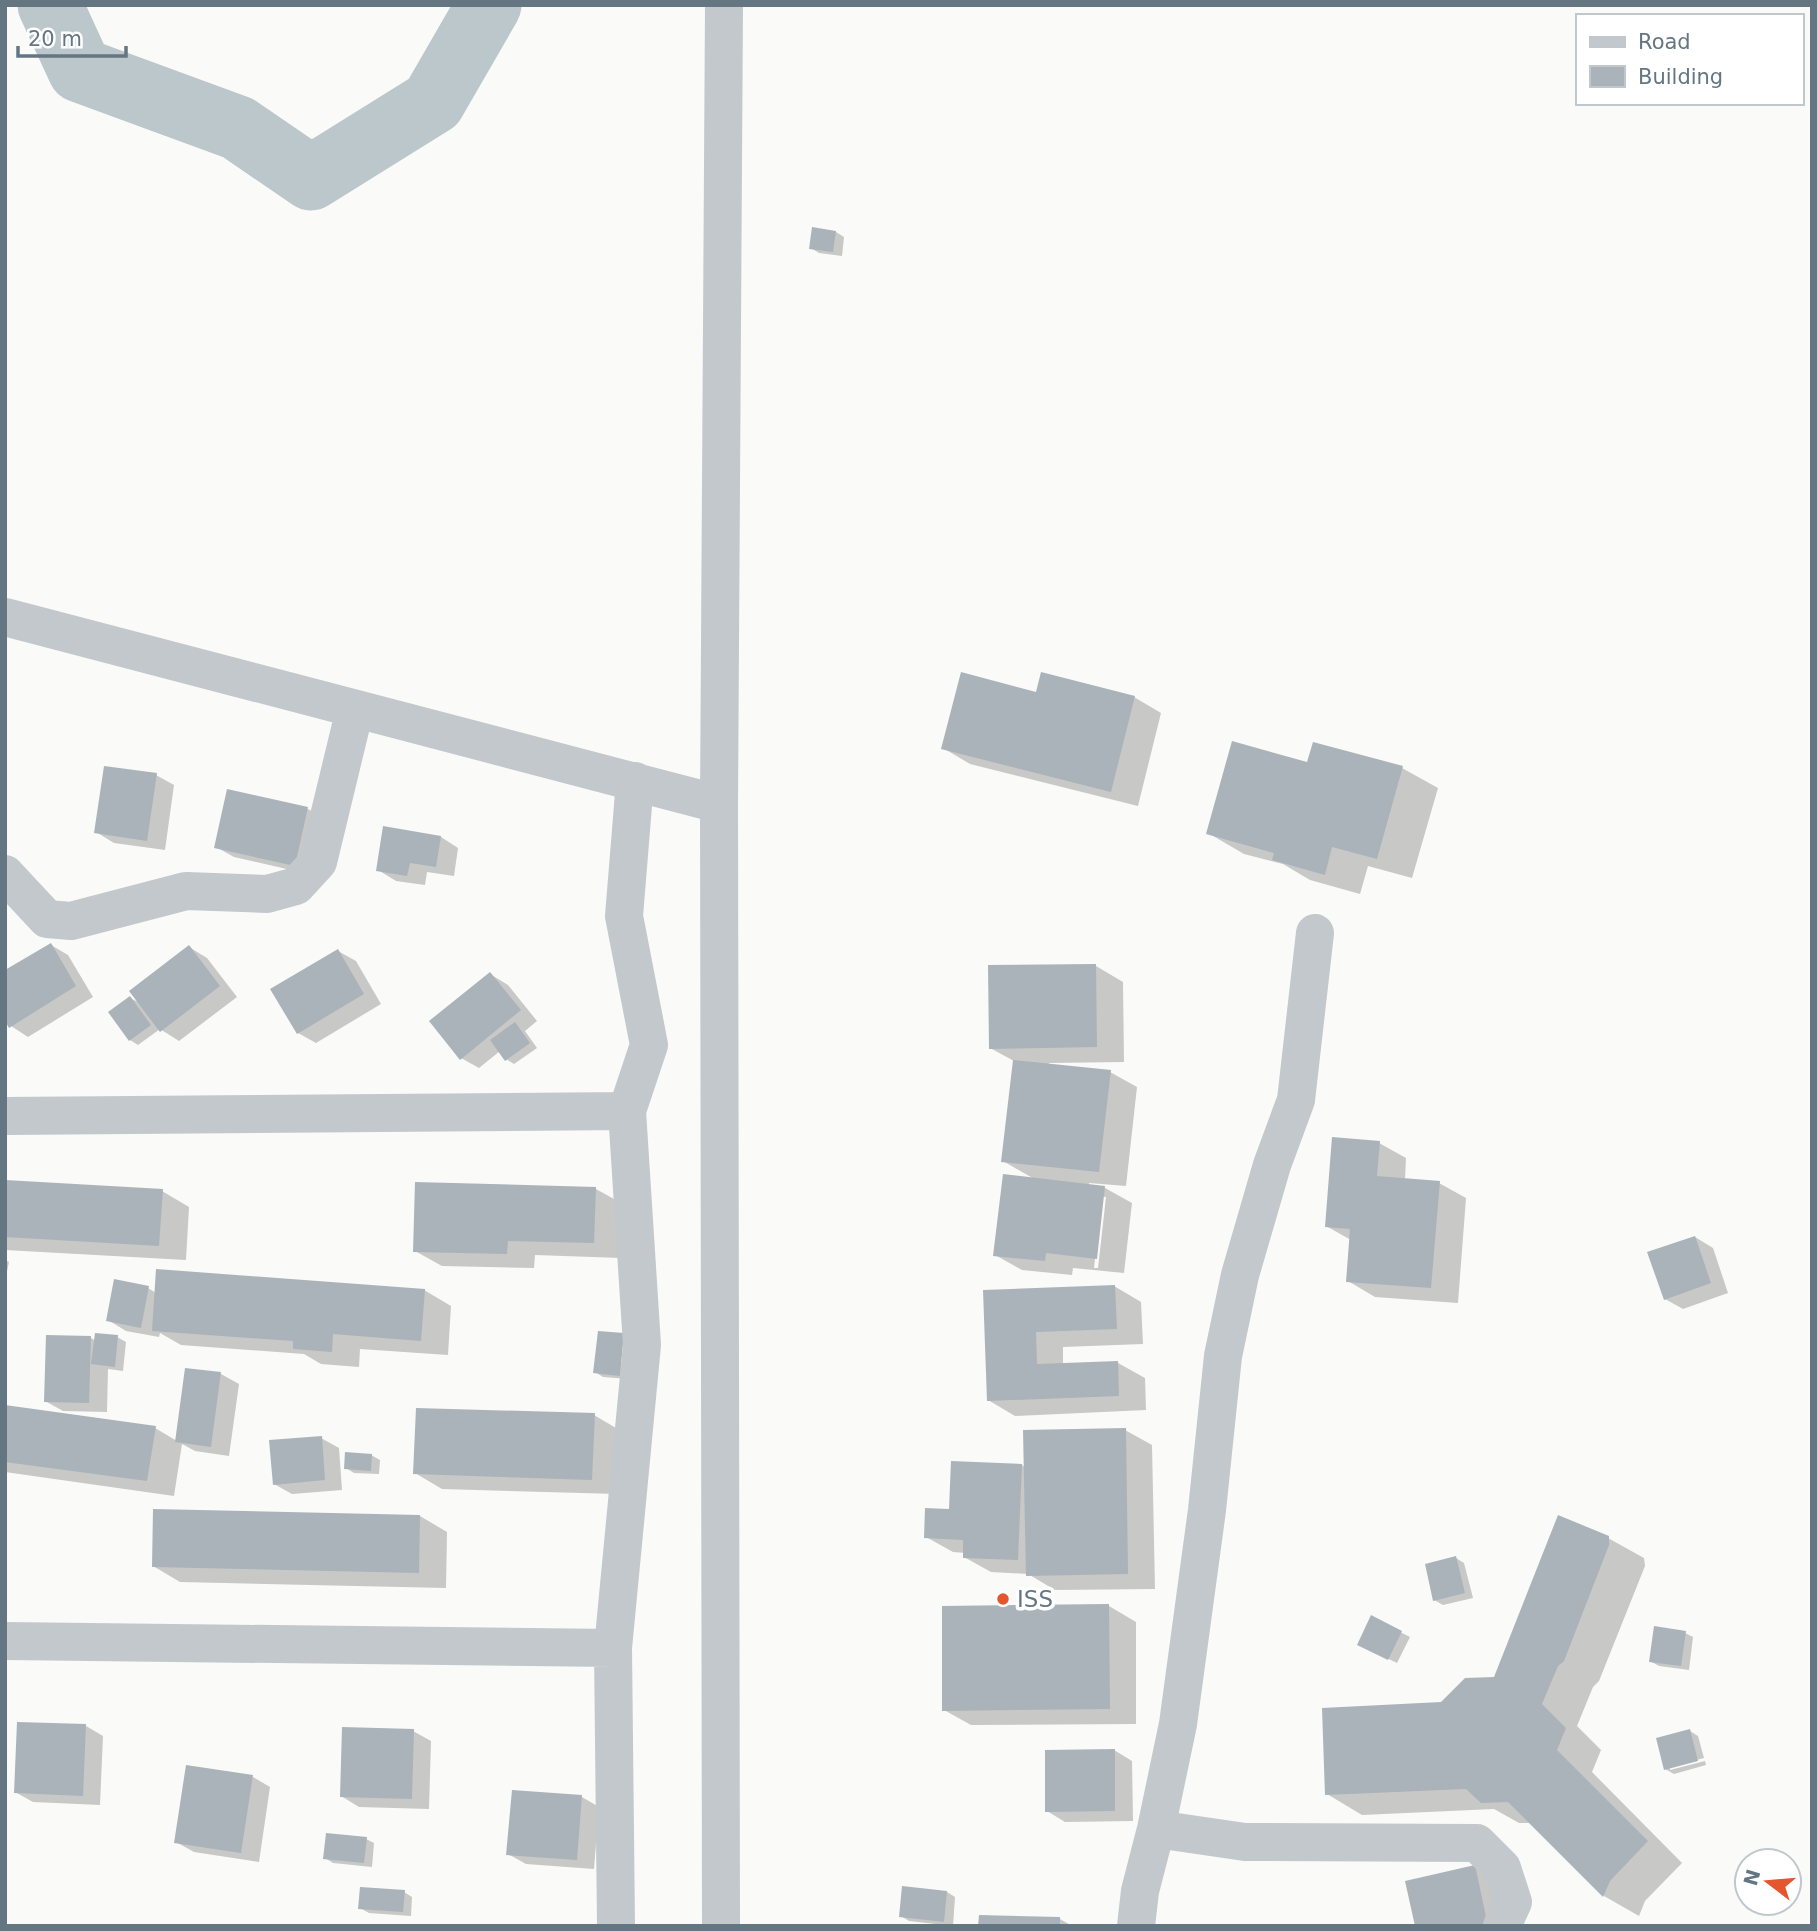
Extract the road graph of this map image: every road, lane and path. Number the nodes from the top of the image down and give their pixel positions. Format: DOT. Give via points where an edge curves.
graph roads {
  1 [pos="724,5"];
  2 [pos="5,617"];
  3 [pos="355,709"];
  4 [pos="635,781"];
  5 [pos="719,804"];
  6 [pos="5,874"];
  7 [pos="1315,933"];
  8 [pos="627,1111"];
  9 [pos="5,1116"];
  10 [pos="5,1641"];
  11 [pos="613,1648"];
  12 [pos="1156,1829"];
  13 [pos="616,1926"];
  14 [pos="721,1926"];
  15 [pos="1136,1926"];
  16 [pos="1502,1926"];
  1 -- 5 [label="street"];
  2 -- 3 [label="street"];
  3 -- 4 [label="street"];
  3 -- 6 [label="street" via="318,862 296,886 267,894 186,891 71,921 47,919"];
  4 -- 5 [label="street"];
  4 -- 8 [label="street" via="624,916 649,1045"];
  5 -- 14 [label="street"];
  7 -- 12 [label="street" via="1296,1100 1240,1275 1223,1356 1178,1724"];
  8 -- 9 [label="street"];
  8 -- 11 [label="street" via="642,1345"];
  10 -- 11 [label="street"];
  11 -- 13 [label="street"];
  12 -- 15 [label="street"];
  12 -- 16 [label="street" via="1245,1842 1477,1843 1502,1868 1513,1902"];
}
